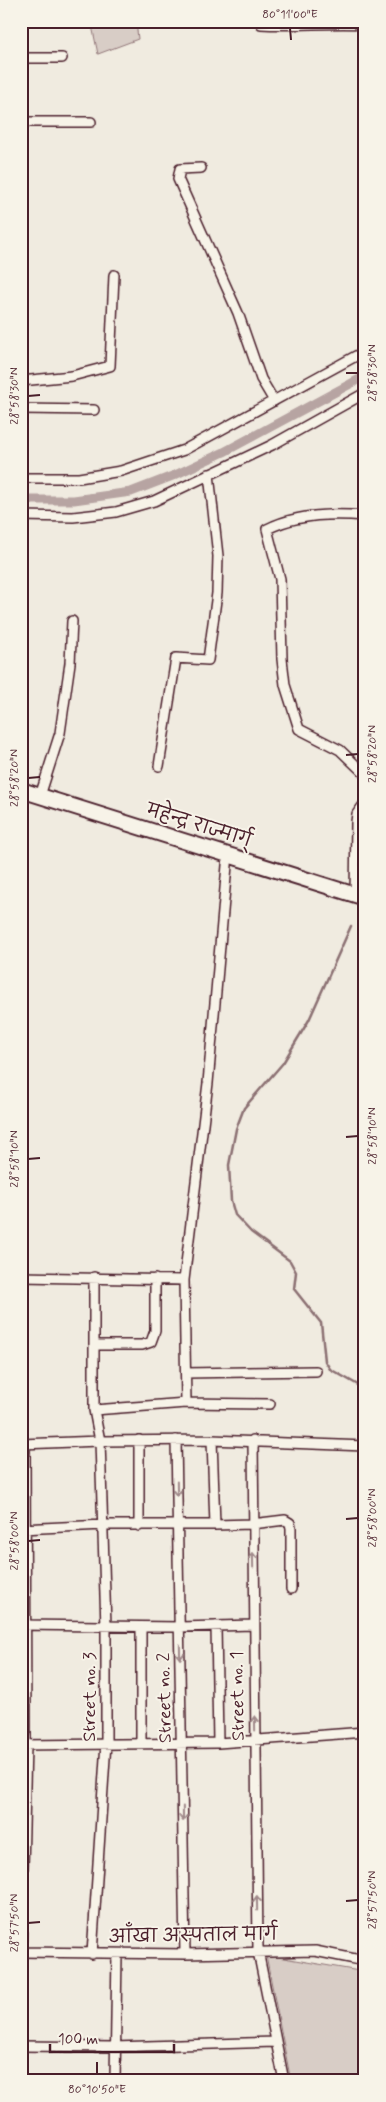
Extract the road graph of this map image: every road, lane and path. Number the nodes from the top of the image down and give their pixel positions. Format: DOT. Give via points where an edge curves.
graph roads {
  1 [pos="261,24"];
  2 [pos="365,24"];
  3 [pos="21,58"];
  4 [pos="62,58"];
  5 [pos="21,122"];
  6 [pos="91,122"];
  7 [pos="201,168"];
  8 [pos="114,275"];
  9 [pos="365,351"];
  10 [pos="21,381"];
  11 [pos="365,393"];
  12 [pos="274,401"];
  13 [pos="21,409"];
  14 [pos="94,410"];
  15 [pos="209,474"];
  16 [pos="21,478"];
  17 [pos="21,516"];
  18 [pos="365,516"];
  19 [pos="72,620"];
  20 [pos="160,766"];
  21 [pos="365,774"];
  22 [pos="21,790"];
  23 [pos="40,796"];
  24 [pos="365,803"];
  25 [pos="228,854"];
  26 [pos="360,897"];
  27 [pos="21,1277"];
  28 [pos="94,1277"];
  29 [pos="155,1279"];
  30 [pos="184,1280"];
  31 [pos="94,1345"];
  32 [pos="316,1371"];
  33 [pos="186,1373"];
  34 [pos="186,1403"];
  35 [pos="270,1404"];
  36 [pos="94,1410"];
  37 [pos="100,1440"];
  38 [pos="139,1440"];
  39 [pos="176,1440"];
  40 [pos="212,1440"];
  41 [pos="253,1440"];
  42 [pos="23,1444"];
  43 [pos="365,1446"];
  44 [pos="252,1524"];
  45 [pos="104,1525"];
  46 [pos="215,1525"];
  47 [pos="139,1526"];
  48 [pos="178,1526"];
  49 [pos="23,1529"];
  50 [pos="292,1588"];
  51 [pos="23,1625"];
  52 [pos="254,1625"];
  53 [pos="106,1626"];
  54 [pos="216,1626"];
  55 [pos="141,1627"];
  56 [pos="180,1627"];
  57 [pos="365,1732"];
  58 [pos="255,1741"];
  59 [pos="106,1743"];
  60 [pos="141,1743"];
  61 [pos="182,1743"];
  62 [pos="218,1743"];
  63 [pos="24,1745"];
  64 [pos="258,1951"];
  65 [pos="21,1952"];
  66 [pos="92,1954"];
  67 [pos="117,1954"];
  68 [pos="185,1954"];
  69 [pos="365,1961"];
  70 [pos="276,2042"];
  71 [pos="21,2046"];
  72 [pos="114,2047"];
  73 [pos="114,2081"];
  74 [pos="284,2081"];
  1 -- 2 [label="street"];
  3 -- 4 [label="street"];
  5 -- 6 [label="street"];
  7 -- 12 [label="street" via="180,169 178,180 238,313 261,379"];
  8 -- 10 [label="street" via="110,366 72,376"];
  9 -- 12 [label="street"];
  11 -- 15 [label="street" via="272,445"];
  12 -- 16 [label="street" via="184,450 121,470 79,478"];
  13 -- 14 [label="street"];
  15 -- 17 [label="street" via="154,501 116,512 73,517"];
  15 -- 20 [label="street" via="218,556 217,593 208,660 176,658"];
  18 -- 21 [label="street" via="338,514 281,522 268,529 280,578 285,685 299,729 340,750"];
  19 -- 23 [label="street" via="70,663 60,733"];
  22 -- 23 [label="highway, महेन्द्र राज्मार्ग्"];
  23 -- 25 [label="highway, महेन्द्र राज्मार्ग्"];
  24 -- 26 [label="street" via="357,814 356,822"];
  25 -- 26 [label="highway, महेन्द्र राज्मार्ग्"];
  25 -- 30 [label="street" via="208,1083"];
  27 -- 28 [label="street"];
  28 -- 29 [label="street"];
  28 -- 31 [label="street, Street no. 3"];
  29 -- 30 [label="street"];
  29 -- 31 [label="street" via="155,1331 151,1342"];
  30 -- 33 [label="street"];
  31 -- 36 [label="street, Street no. 3"];
  32 -- 33 [label="street"];
  33 -- 34 [label="street"];
  34 -- 35 [label="street"];
  34 -- 36 [label="street"];
  36 -- 37 [label="street, Street no. 3"];
  37 -- 38 [label="street"];
  37 -- 42 [label="street"];
  37 -- 45 [label="street, Street no. 3"];
  38 -- 39 [label="street"];
  38 -- 47 [label="street"];
  39 -- 40 [label="street"];
  39 -- 48 [label="street, Street no. 2, one-way"];
  40 -- 41 [label="street"];
  40 -- 46 [label="street"];
  41 -- 43 [label="street"];
  41 -- 44 [label="street, Street no. 1"];
  42 -- 49 [label="street"];
  44 -- 46 [label="street"];
  44 -- 50 [label="street" via="285,1520 290,1523"];
  52 -- 44 [label="street, Street no. 1, one-way"];
  45 -- 47 [label="street"];
  45 -- 49 [label="street"];
  45 -- 53 [label="street, Street no. 3"];
  46 -- 48 [label="street"];
  47 -- 48 [label="street"];
  48 -- 56 [label="street, Street no. 2"];
  49 -- 51 [label="street"];
  51 -- 53 [label="street"];
  51 -- 63 [label="street"];
  52 -- 54 [label="street"];
  58 -- 52 [label="street, Street no. 1, one-way"];
  53 -- 55 [label="street"];
  53 -- 59 [label="street, Street no. 3"];
  54 -- 56 [label="street"];
  54 -- 62 [label="street"];
  55 -- 56 [label="street"];
  55 -- 60 [label="street"];
  56 -- 61 [label="street, Street no. 2, one-way"];
  57 -- 58 [label="street"];
  58 -- 62 [label="street"];
  64 -- 58 [label="street, Street no. 1, one-way"];
  59 -- 60 [label="street"];
  59 -- 63 [label="street"];
  59 -- 66 [label="street, Street no. 3"];
  60 -- 61 [label="street"];
  61 -- 62 [label="street"];
  61 -- 68 [label="street, Street no. 2, one-way"];
  63 -- 65 [label="street"];
  64 -- 68 [label="street, आँखा अस्पताल मार्ग"];
  64 -- 69 [label="street, आँखा अस्पताल मार्ग" via="315,1951"];
  64 -- 70 [label="street, Street no. 1"];
  65 -- 66 [label="street, आँखा अस्पताल मार्ग"];
  66 -- 67 [label="street, आँखा अस्पताल मार्ग"];
  67 -- 68 [label="street, आँखा अस्पताल मार्ग"];
  67 -- 72 [label="street"];
  70 -- 72 [label="street"];
  70 -- 74 [label="street, Street no. 1"];
  71 -- 72 [label="street"];
  72 -- 73 [label="street"];
}
